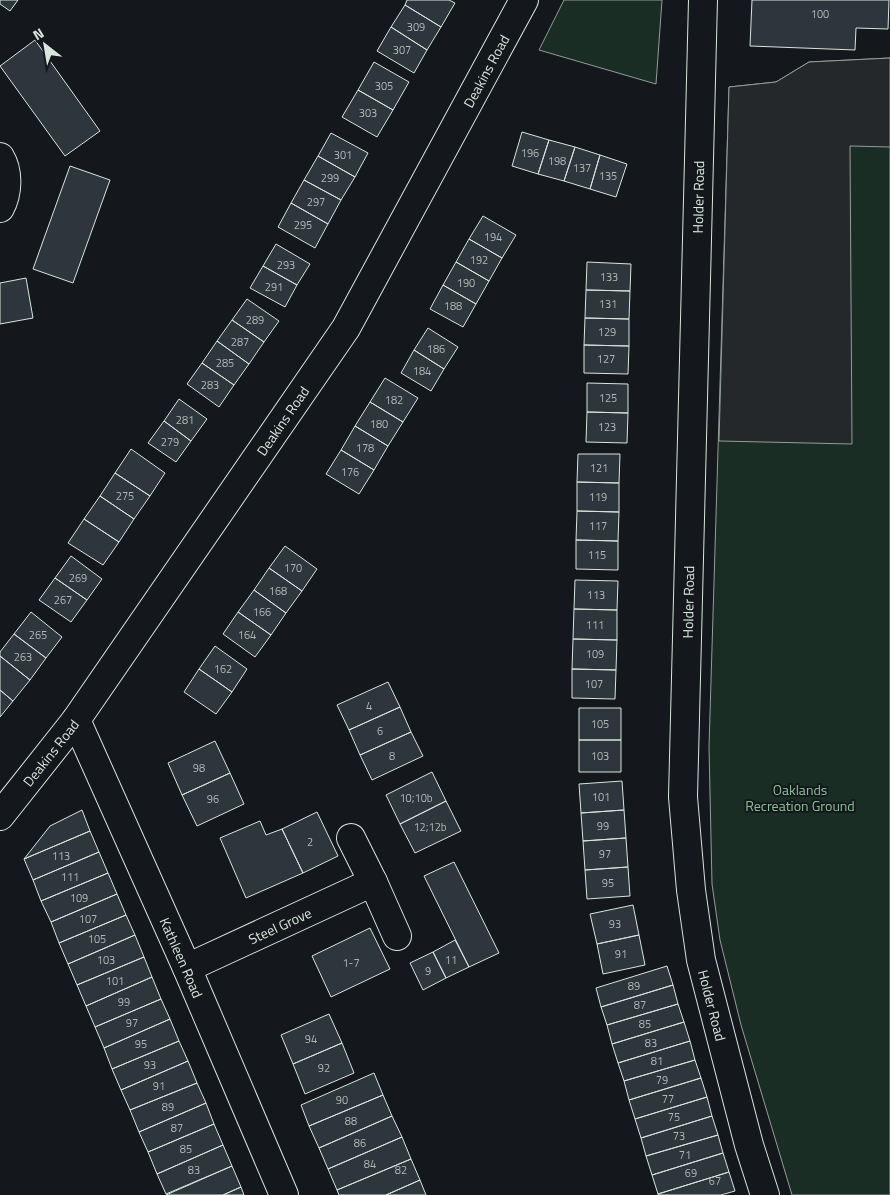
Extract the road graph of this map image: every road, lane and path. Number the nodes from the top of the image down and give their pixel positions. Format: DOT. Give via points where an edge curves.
graph roads {
  1 [pos="524,0"];
  2 [pos="703,0"];
  3 [pos="0,157"];
  4 [pos="0,208"];
  5 [pos="76,720"];
  6 [pos="0,816"];
  7 [pos="351,838"];
  8 [pos="373,882"];
  9 [pos="397,936"];
  10 [pos="187,968"];
  11 [pos="284,1195"];
  12 [pos="765,1195"];
  1 -- 5 [label="street, Deakins Road" via="346,328"];
  2 -- 12 [label="street, Holder Road" via="683,797 701,960"];
  3 -- 4 [label="street" via="7,183"];
  5 -- 6 [label="street, Deakins Road"];
  5 -- 10 [label="street, Kathleen Road"];
  7 -- 8 [label="street"];
  8 -- 9 [label="street"];
  8 -- 10 [label="street, Steel Grove"];
  10 -- 11 [label="street, Kathleen Road"];
}
